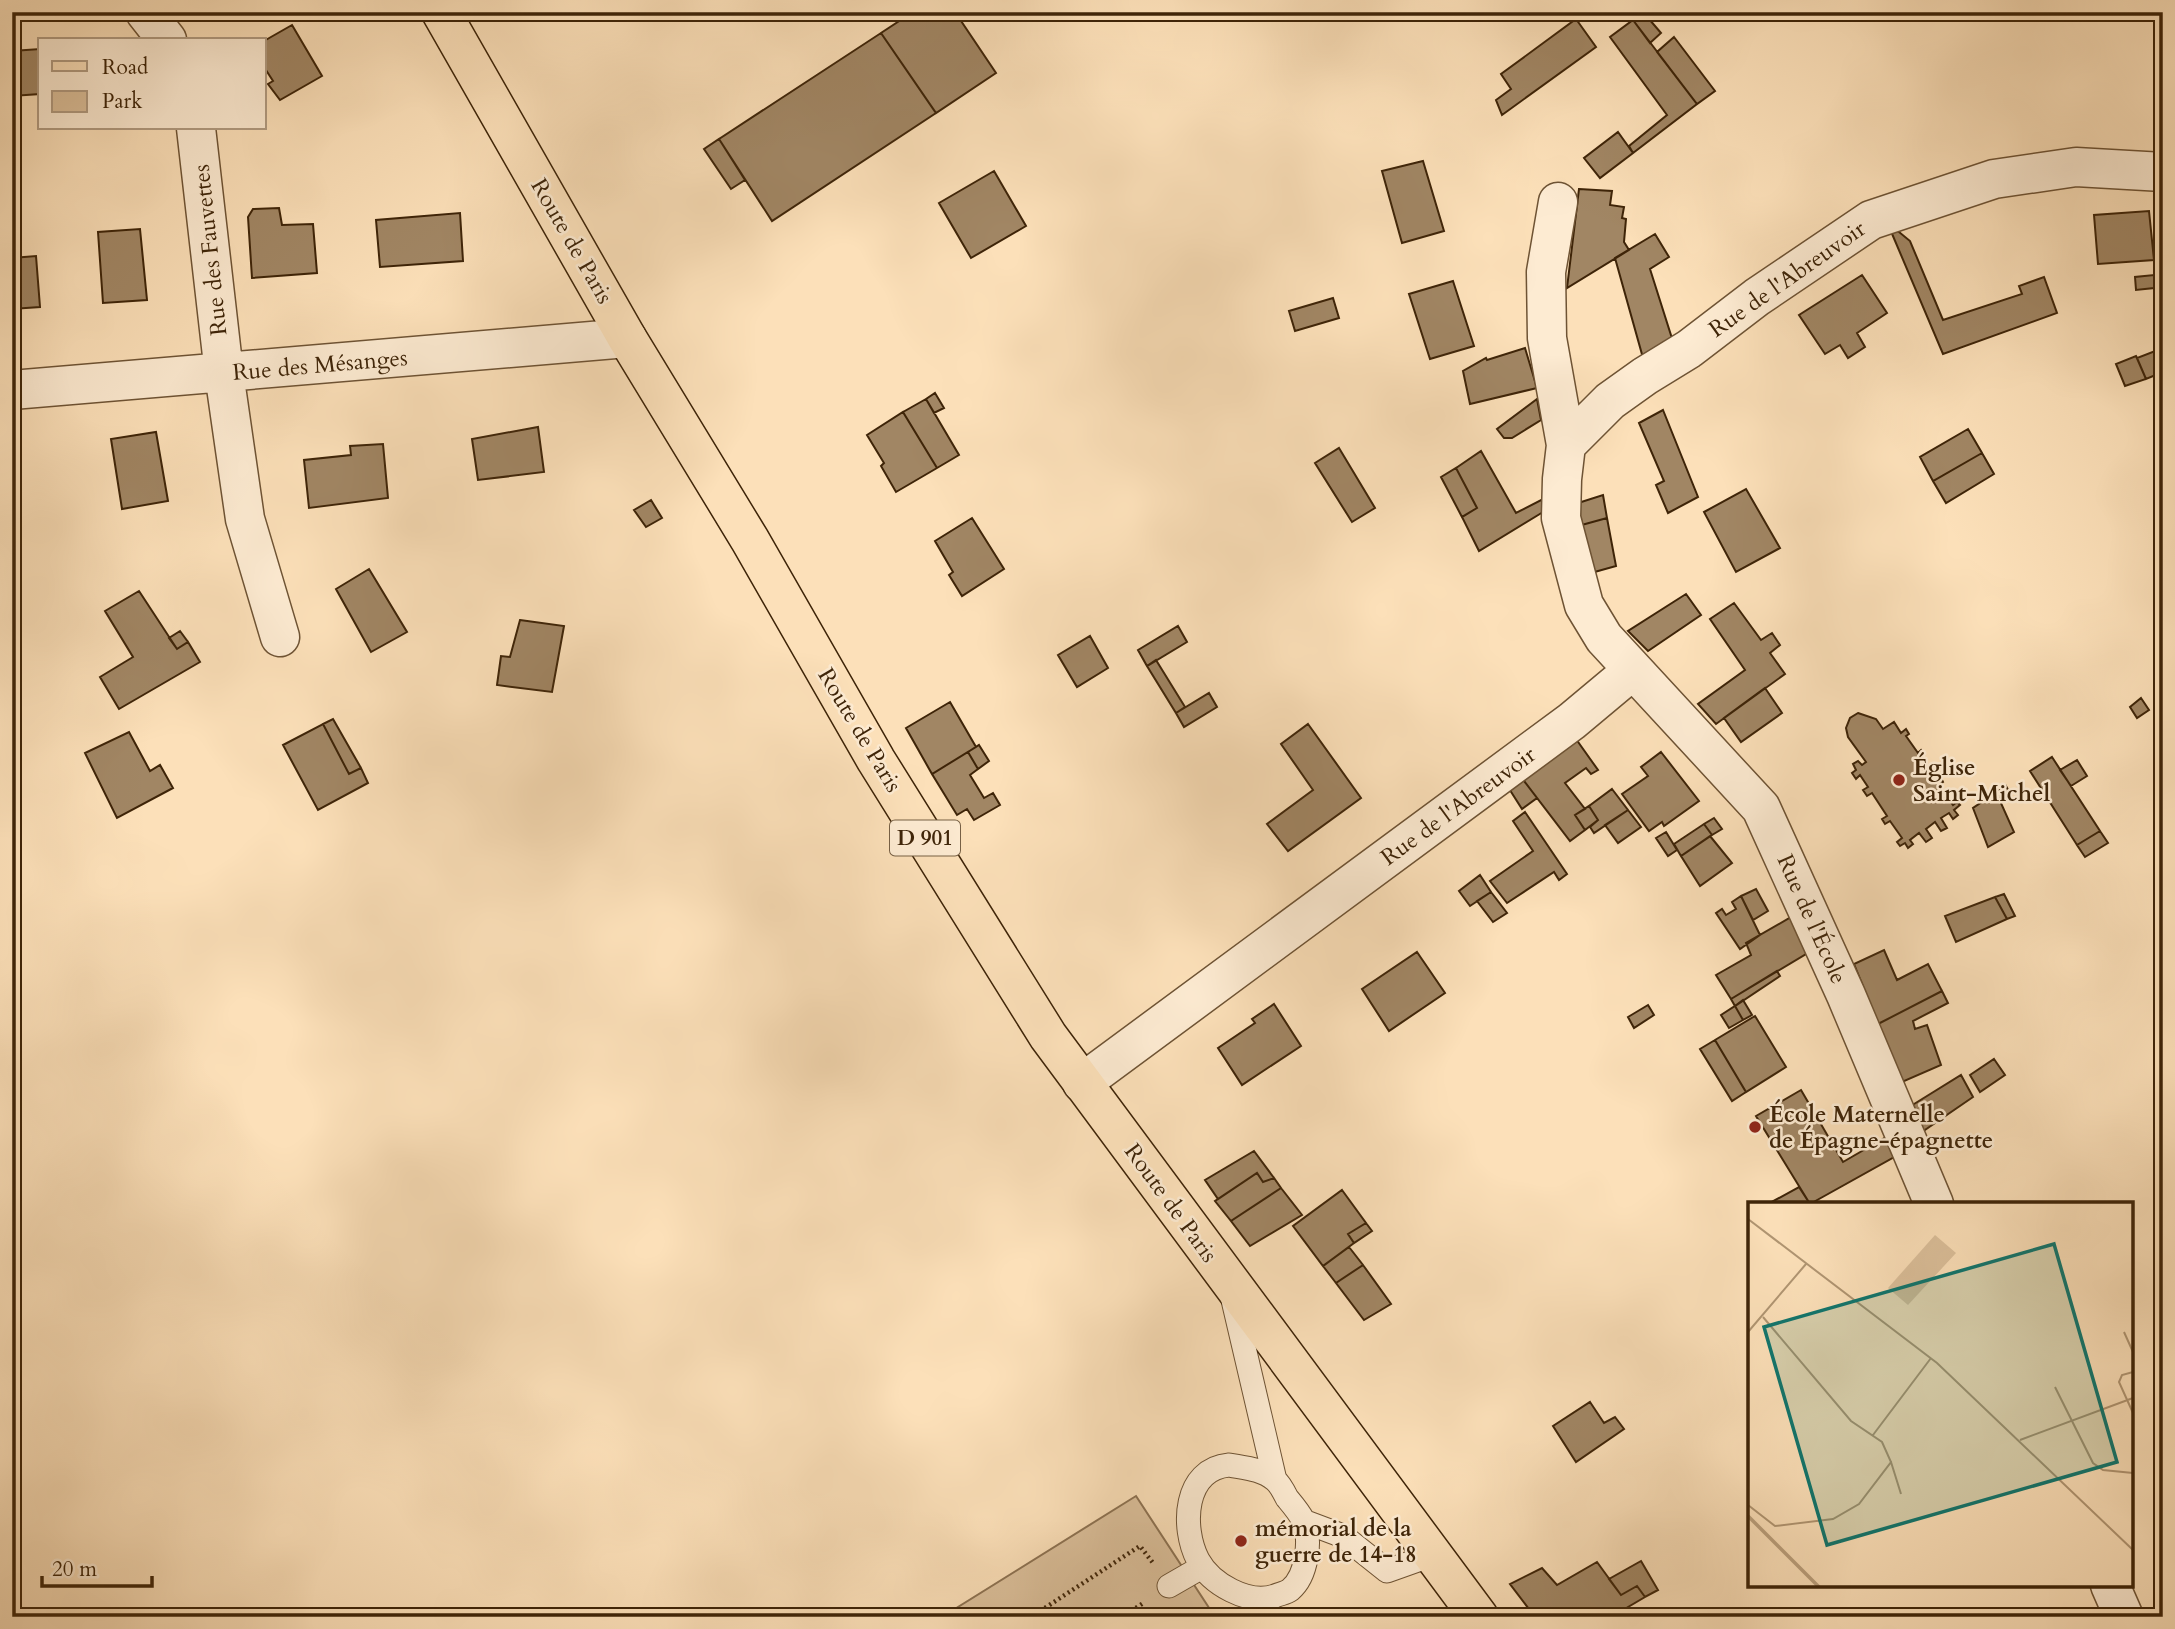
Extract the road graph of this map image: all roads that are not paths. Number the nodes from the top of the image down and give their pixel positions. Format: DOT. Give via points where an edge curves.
graph roads {
  1 [pos="145,12"];
  2 [pos="441,12"];
  3 [pos="165,38"];
  4 [pos="196,130"];
  5 [pos="2163,172"];
  6 [pos="1558,202"];
  7 [pos="627,338"];
  8 [pos="224,373"];
  9 [pos="12,390"];
  10 [pos="1566,444"];
  11 [pos="279,637"];
  12 [pos="1633,670"];
  13 [pos="1082,1083"];
  14 [pos="1933,1202"];
  15 [pos="1230,1283"];
  16 [pos="1275,1480"];
  17 [pos="1303,1521"];
  18 [pos="1432,1555"];
  19 [pos="1202,1567"];
  20 [pos="1170,1586"];
  21 [pos="2111,1587"];
  22 [pos="1479,1617"];
  23 [pos="2124,1617"];
  1 -- 3 [label="street"];
  2 -- 7 [label="main road, Route de Paris / D 901"];
  4 -- 8 [label="street, Rue des Fauvettes"];
  5 -- 10 [label="street, Rue de l'Abreuvoir" via="2076,167 1994,178 1871,220 1610,401"];
  6 -- 10 [label="street" via="1546,272 1547,338"];
  7 -- 8 [label="street, Rue des Mésanges"];
  7 -- 13 [label="main road, Route de Paris / D 901" via="876,760"];
  8 -- 9 [label="street, Rue des Mésanges"];
  8 -- 11 [label="street, Rue des Fauvettes" via="244,519"];
  10 -- 12 [label="street" via="1561,518 1584,604 1604,638"];
  12 -- 13 [label="street, Rue de l'Abreuvoir" via="1572,721"];
  12 -- 14 [label="street, Rue de l'École" via="1761,808"];
  13 -- 15 [label="main road, Route de Paris / D 901"];
  15 -- 16 [label="lane"];
  15 -- 18 [label="main road, Route de Paris / D 901"];
  16 -- 17 [label="lane"];
  16 -- 19 [label="lane" via="1257,1470 1230,1465 1207,1472 1193,1489 1188,1512 1193,1547"];
  17 -- 18 [label="lane" via="1343,1536 1387,1571"];
  17 -- 19 [label="lane" via="1307,1547 1302,1572 1290,1590 1266,1599 1246,1598"];
  18 -- 22 [label="main road, Route de Paris / D 901"];
  19 -- 20 [label="lane"];
  21 -- 23 [label="street"];
}
